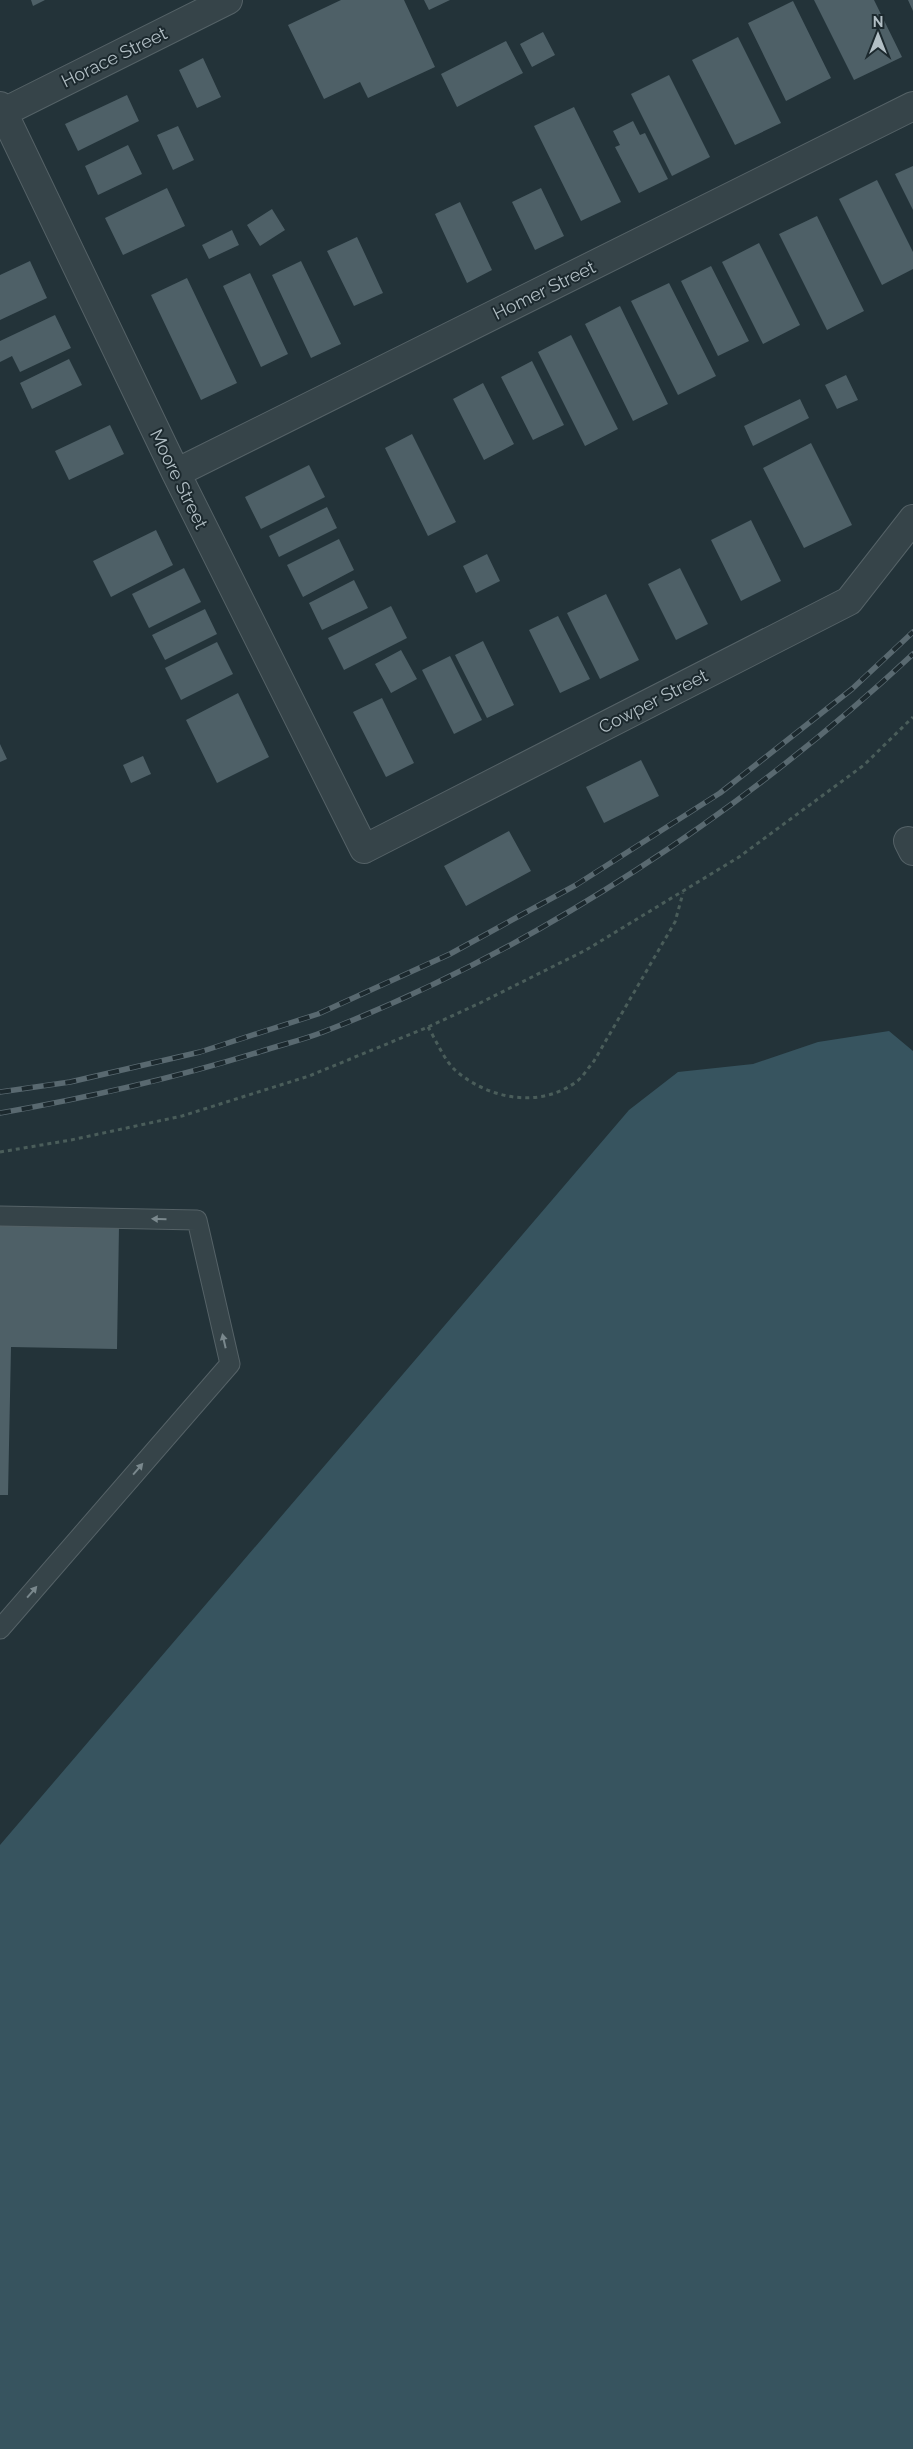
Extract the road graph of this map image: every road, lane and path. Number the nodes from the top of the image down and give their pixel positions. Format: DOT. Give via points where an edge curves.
graph roads {
  1 [pos="228,0"];
  2 [pos="913,106"];
  3 [pos="1,110"];
  4 [pos="176,474"];
  5 [pos="913,519"];
  6 [pos="913,717"];
  7 [pos="364,849"];
  8 [pos="683,893"];
  9 [pos="428,1027"];
  10 [pos="0,1152"];
  11 [pos="0,1216"];
  12 [pos="0,1629"];
  1 -- 3 [label="street, Horace Street"];
  2 -- 4 [label="street, Homer Street"];
  3 -- 4 [label="street, Moore Street"];
  4 -- 7 [label="street, Moore Street"];
  5 -- 7 [label="street, Cowper Street" via="849,601"];
  6 -- 8 [label="path" via="864,765 739,857"];
  8 -- 9 [label="path" via="586,950"];
  8 -- 9 [label="path" via="675,922 594,1062 578,1081 558,1094 532,1099 505,1096 476,1085 454,1069"];
  9 -- 10 [label="path" via="309,1076 182,1116"];
  12 -- 11 [label="lane, one-way" via="230,1364 197,1220"];
}
